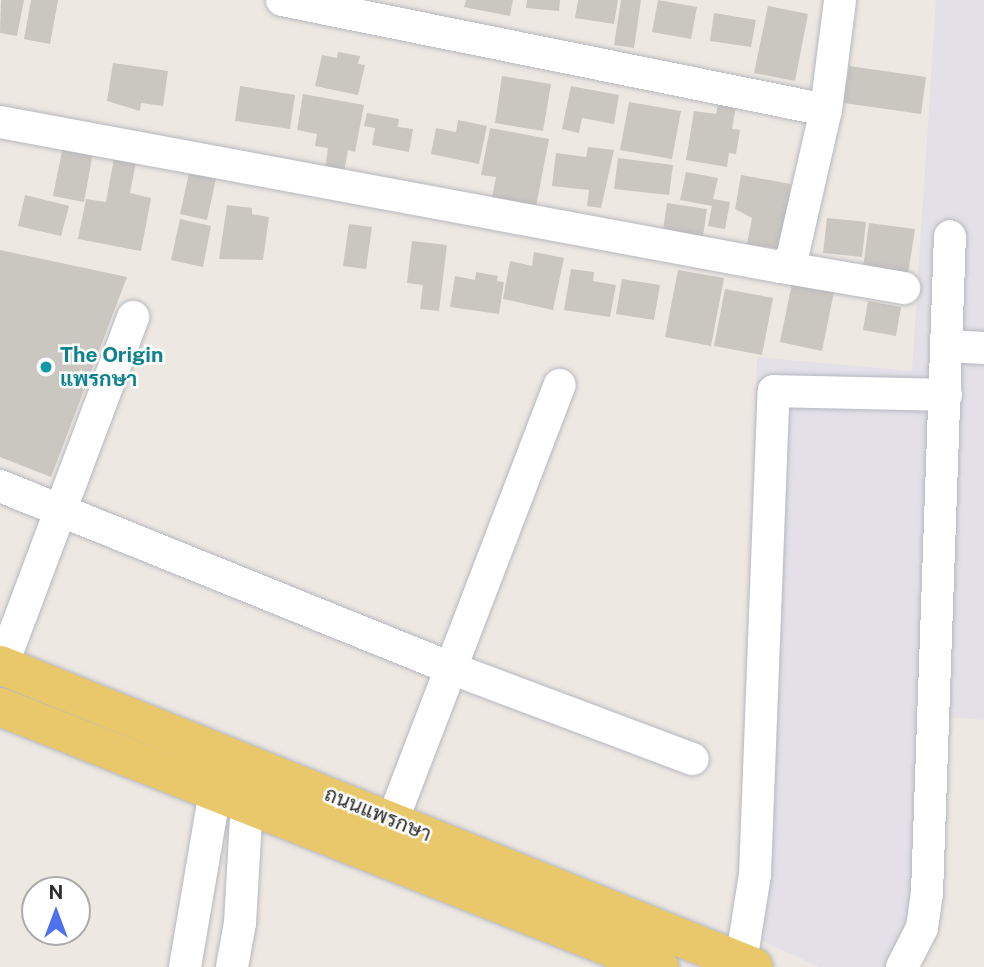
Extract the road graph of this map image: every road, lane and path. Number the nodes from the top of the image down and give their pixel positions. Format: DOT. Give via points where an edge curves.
graph roads {
  1 [pos="282,0"];
  2 [pos="840,0"];
  3 [pos="825,110"];
  4 [pos="0,122"];
  5 [pos="950,236"];
  6 [pos="781,267"];
  7 [pos="904,288"];
  8 [pos="133,317"];
  9 [pos="947,346"];
  10 [pos="984,348"];
  11 [pos="560,385"];
  12 [pos="946,395"];
  13 [pos="0,486"];
  14 [pos="60,509"];
  15 [pos="1,665"];
  16 [pos="453,669"];
  17 [pos="0,707"];
  18 [pos="693,759"];
  19 [pos="231,797"];
  20 [pos="393,820"];
  21 [pos="747,964"];
  22 [pos="185,967"];
  23 [pos="232,967"];
  24 [pos="660,967"];
  25 [pos="902,967"];
  1 -- 3 [label="street"];
  2 -- 3 [label="street"];
  3 -- 6 [label="street" via="792,258"];
  4 -- 6 [label="street"];
  5 -- 9 [label="street"];
  6 -- 7 [label="street"];
  8 -- 14 [label="street"];
  9 -- 10 [label="street"];
  9 -- 12 [label="street"];
  11 -- 16 [label="street"];
  12 -- 21 [label="street" via="774,391 755,875"];
  12 -- 25 [label="street" via="927,892 922,928"];
  13 -- 14 [label="street"];
  14 -- 15 [label="street"];
  14 -- 16 [label="street"];
  15 -- 20 [label="main road, ถนนแพรกษา"];
  16 -- 18 [label="street"];
  16 -- 20 [label="street"];
  17 -- 19 [label="main road, ถนนแพรกษา"];
  19 -- 22 [label="street"];
  19 -- 23 [label="street" via="240,923"];
  19 -- 24 [label="main road, ถนนแพรกษา"];
  20 -- 21 [label="main road, ถนนแพรกษา"];
}
